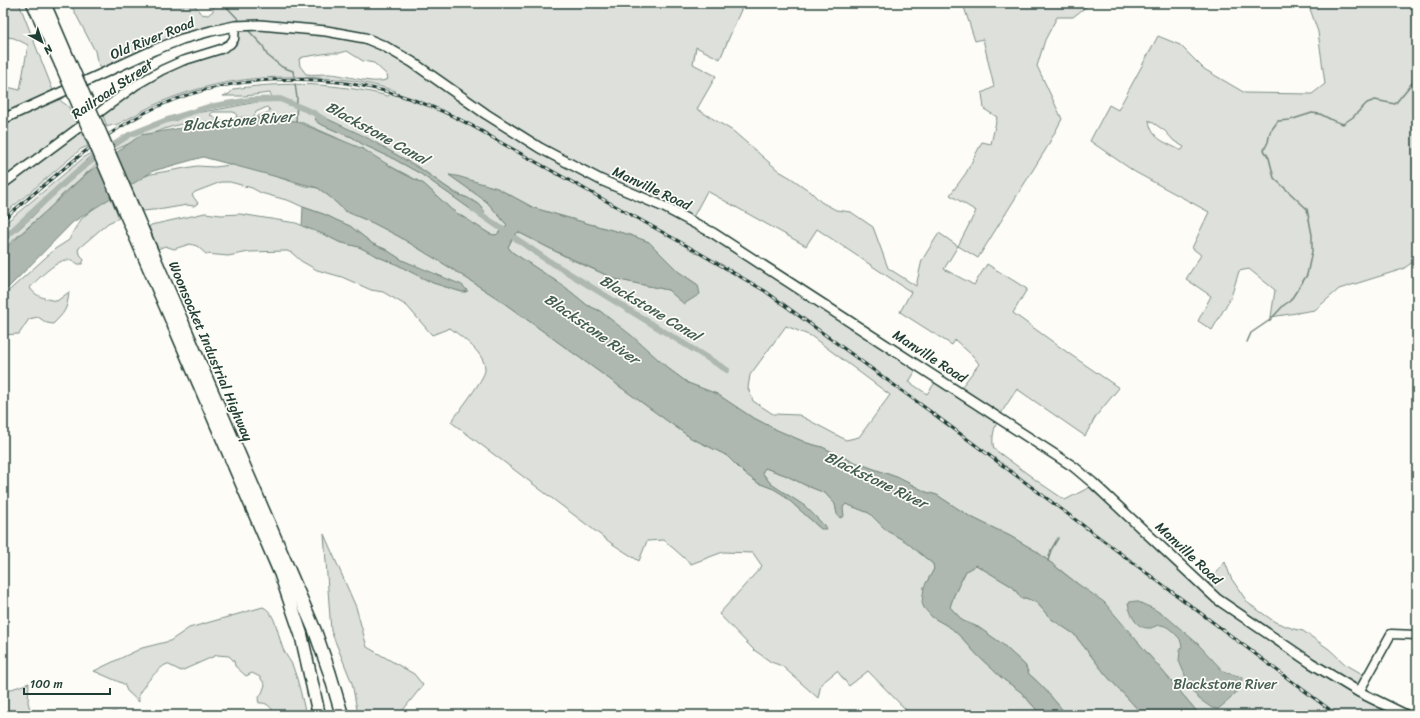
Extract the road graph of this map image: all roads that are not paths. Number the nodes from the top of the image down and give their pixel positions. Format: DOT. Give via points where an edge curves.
graph roads {
  1 [pos="33,3"];
  2 [pos="44,3"];
  3 [pos="235,26"];
  4 [pos="65,62"];
  5 [pos="410,62"];
  6 [pos="3,120"];
  7 [pos="3,184"];
  8 [pos="179,326"];
  9 [pos="1417,635"];
  10 [pos="1359,692"];
  11 [pos="319,715"];
  12 [pos="342,715"];
  13 [pos="1406,715"];
  1 -- 4 [label="highway, Woonsocket Industrial Highway"];
  2 -- 4 [label="highway, Woonsocket Industrial Highway"];
  3 -- 5 [label="main road, Old River Road" via="282,26 346,34 373,41"];
  3 -- 6 [label="main road, Old River Road" via="182,39"];
  3 -- 7 [label="street, Railroad Street" via="234,39 226,47 175,64 136,85"];
  4 -- 8 [label="highway, Woonsocket Industrial Highway, bridge"];
  5 -- 10 [label="main road, Manville Road" via="540,148 713,233 1074,468 1217,599 1311,663"];
  8 -- 11 [label="highway, Woonsocket Industrial Highway" via="281,575 301,634"];
  8 -- 12 [label="highway, Woonsocket Industrial Highway" via="312,625"];
  9 -- 10 [label="street" via="1391,634"];
  10 -- 13 [label="main road, Manville Road"];
}
